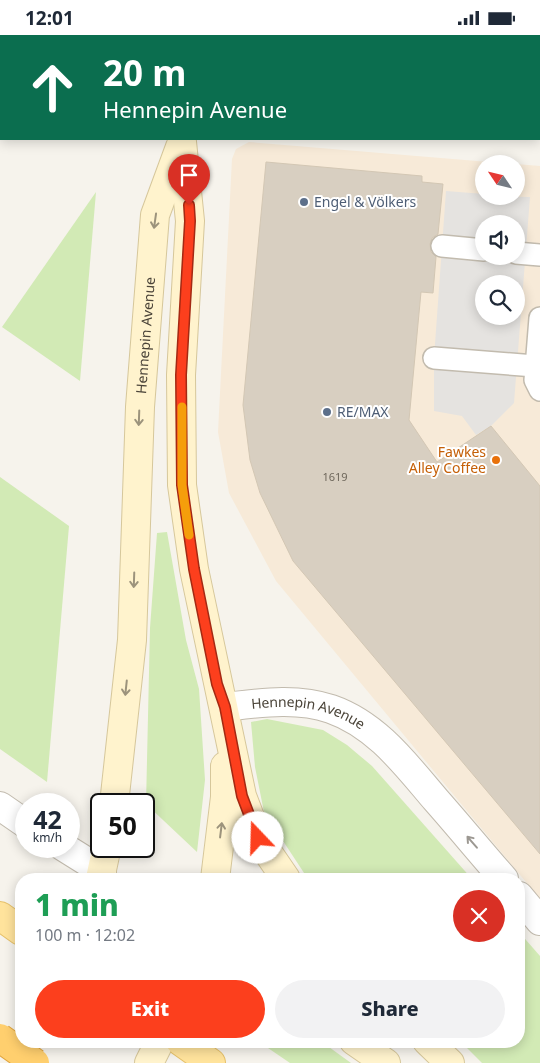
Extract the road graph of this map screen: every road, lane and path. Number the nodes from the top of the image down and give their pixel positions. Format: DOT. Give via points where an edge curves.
graph roads {
  1 [pos="182,140"];
  2 [pos="442,246"];
  3 [pos="475,248"];
  4 [pos="525,254"];
  5 [pos="540,255"];
  6 [pos="540,318"];
  7 [pos="434,358"];
  8 [pos="535,366"];
  9 [pos="540,390"];
  10 [pos="225,707"];
  11 [pos="115,793"];
  12 [pos="0,806"];
  13 [pos="15,816"];
  14 [pos="80,855"];
  15 [pos="106,869"];
  16 [pos="216,873"];
  17 [pos="282,873"];
  18 [pos="499,873"];
  19 [pos="525,903"];
  20 [pos="0,916"];
  21 [pos="540,921"];
  22 [pos="15,927"];
  23 [pos="0,1038"];
  24 [pos="25,1048"];
  25 [pos="156,1048"];
  26 [pos="190,1048"];
  27 [pos="364,1048"];
  28 [pos="434,1048"];
  29 [pos="16,1063"];
  30 [pos="35,1063"];
  31 [pos="149,1063"];
  32 [pos="211,1063"];
  33 [pos="386,1063"];
  34 [pos="450,1063"];
  1 -- 10 [label="main road, Hennepin Avenue" via="190,221 181,375 182,485 194,569 217,684"];
  1 -- 11 [label="main road, Hennepin Avenue, one-way" via="155,215 140,407 132,640"];
  2 -- 3 [label="lane"];
  4 -- 5 [label="lane"];
  6 -- 8 [label="lane"];
  7 -- 8 [label="lane"];
  8 -- 9 [label="lane" via="535,380"];
  16 -- 10 [label="main road, one-way" via="225,797"];
  10 -- 17 [label="main road" via="242,796 258,838"];
  18 -- 10 [label="street, Hennepin Avenue, one-way" via="388,743 363,725 331,708 304,703 270,702"];
  12 -- 13 [label="street"];
  14 -- 15 [label="street"];
  19 -- 21 [label="street"];
  20 -- 22 [label="main road"];
  23 -- 30 [label="highway, bridge"];
  24 -- 29 [label="main road"];
  25 -- 31 [label="main road"];
  26 -- 32 [label="main road"];
  27 -- 33 [label="main road"];
  28 -- 34 [label="main road"];
}
